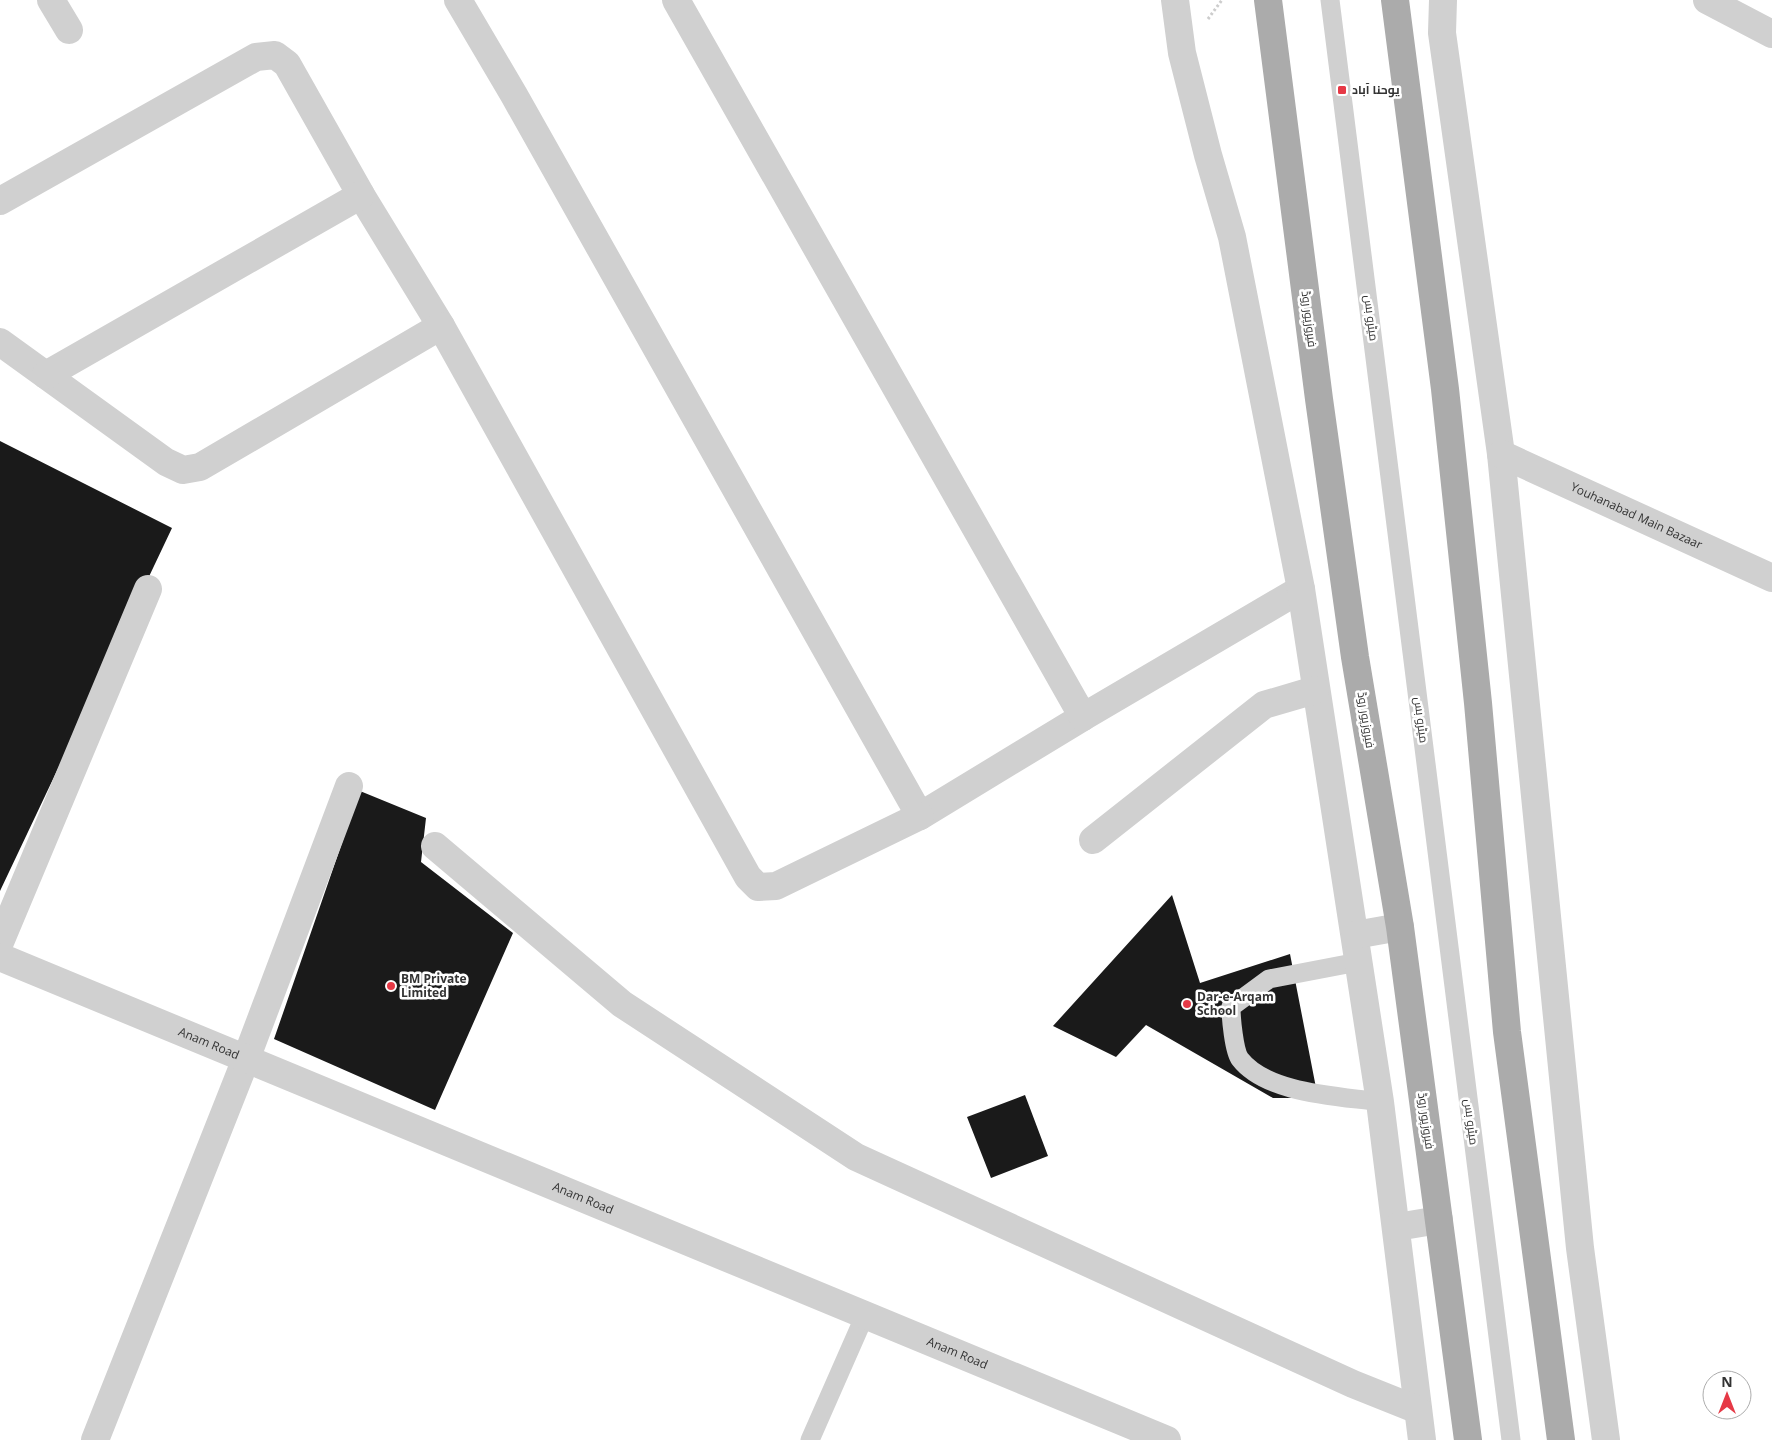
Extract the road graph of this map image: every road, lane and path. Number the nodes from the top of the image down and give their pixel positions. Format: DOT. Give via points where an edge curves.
graph roads {
  1 [pos="51,0"];
  2 [pos="458,0"];
  3 [pos="676,0"];
  4 [pos="1175,0"];
  5 [pos="1268,0"];
  6 [pos="1330,0"];
  7 [pos="1395,0"];
  8 [pos="1443,0"];
  9 [pos="1707,0"];
  10 [pos="69,30"];
  11 [pos="1772,34"];
  12 [pos="361,195"];
  13 [pos="0,202"];
  14 [pos="440,326"];
  15 [pos="0,342"];
  16 [pos="46,375"];
  17 [pos="1501,454"];
  18 [pos="1772,578"];
  19 [pos="148,589"];
  20 [pos="1301,589"];
  21 [pos="1315,690"];
  22 [pos="1084,717"];
  23 [pos="349,786"];
  24 [pos="920,816"];
  25 [pos="1093,840"];
  26 [pos="435,846"];
  27 [pos="1400,927"];
  28 [pos="1355,935"];
  29 [pos="0,942"];
  30 [pos="0,957"];
  31 [pos="1358,962"];
  32 [pos="246,1059"];
  33 [pos="1380,1102"];
  34 [pos="1439,1220"];
  35 [pos="1397,1227"];
  36 [pos="866,1315"];
  37 [pos="1418,1410"];
  38 [pos="95,1440"];
  39 [pos="810,1440"];
  40 [pos="1168,1440"];
  41 [pos="1422,1440"];
  42 [pos="1468,1440"];
  43 [pos="1511,1440"];
  44 [pos="1561,1440"];
  45 [pos="1606,1440"];
  1 -- 10 [label="street"];
  2 -- 24 [label="street"];
  3 -- 22 [label="street"];
  4 -- 20 [label="street" via="1182,53 1232,238"];
  5 -- 27 [label="main road, فیروزپور روڈ" via="1352,638"];
  6 -- 43 [label="lane, میٹرو بس"];
  7 -- 44 [label="main road" via="1446,399 1478,704 1507,1032"];
  8 -- 17 [label="street" via="1442,33"];
  9 -- 11 [label="street"];
  12 -- 13 [label="street" via="287,64 275,54 256,57"];
  12 -- 14 [label="street"];
  12 -- 16 [label="street"];
  14 -- 16 [label="street" via="200,467 183,470 166,462"];
  14 -- 24 [label="street" via="748,877 758,887 776,886"];
  15 -- 16 [label="street"];
  17 -- 18 [label="street, Youhanabad Main Bazaar"];
  17 -- 45 [label="street" via="1580,1248"];
  19 -- 29 [label="street"];
  20 -- 21 [label="street"];
  20 -- 22 [label="street"];
  21 -- 25 [label="street" via="1264,704"];
  21 -- 28 [label="street"];
  22 -- 24 [label="street"];
  23 -- 32 [label="street"];
  26 -- 37 [label="street" via="622,1004 856,1157 1353,1384"];
  27 -- 28 [label="street"];
  27 -- 34 [label="main road, فیروزپور روڈ"];
  28 -- 31 [label="street"];
  30 -- 32 [label="street, Anam Road"];
  31 -- 33 [label="street"];
  31 -- 33 [label="lane" via="1269,979 1231,1007 1232,1019 1239,1058 1258,1076 1290,1088"];
  32 -- 36 [label="street, Anam Road"];
  32 -- 38 [label="street"];
  33 -- 35 [label="street"];
  34 -- 35 [label="street"];
  34 -- 42 [label="main road, فیروزپور روڈ"];
  35 -- 37 [label="street"];
  36 -- 39 [label="lane"];
  36 -- 40 [label="street, Anam Road"];
  37 -- 41 [label="street"];
}
